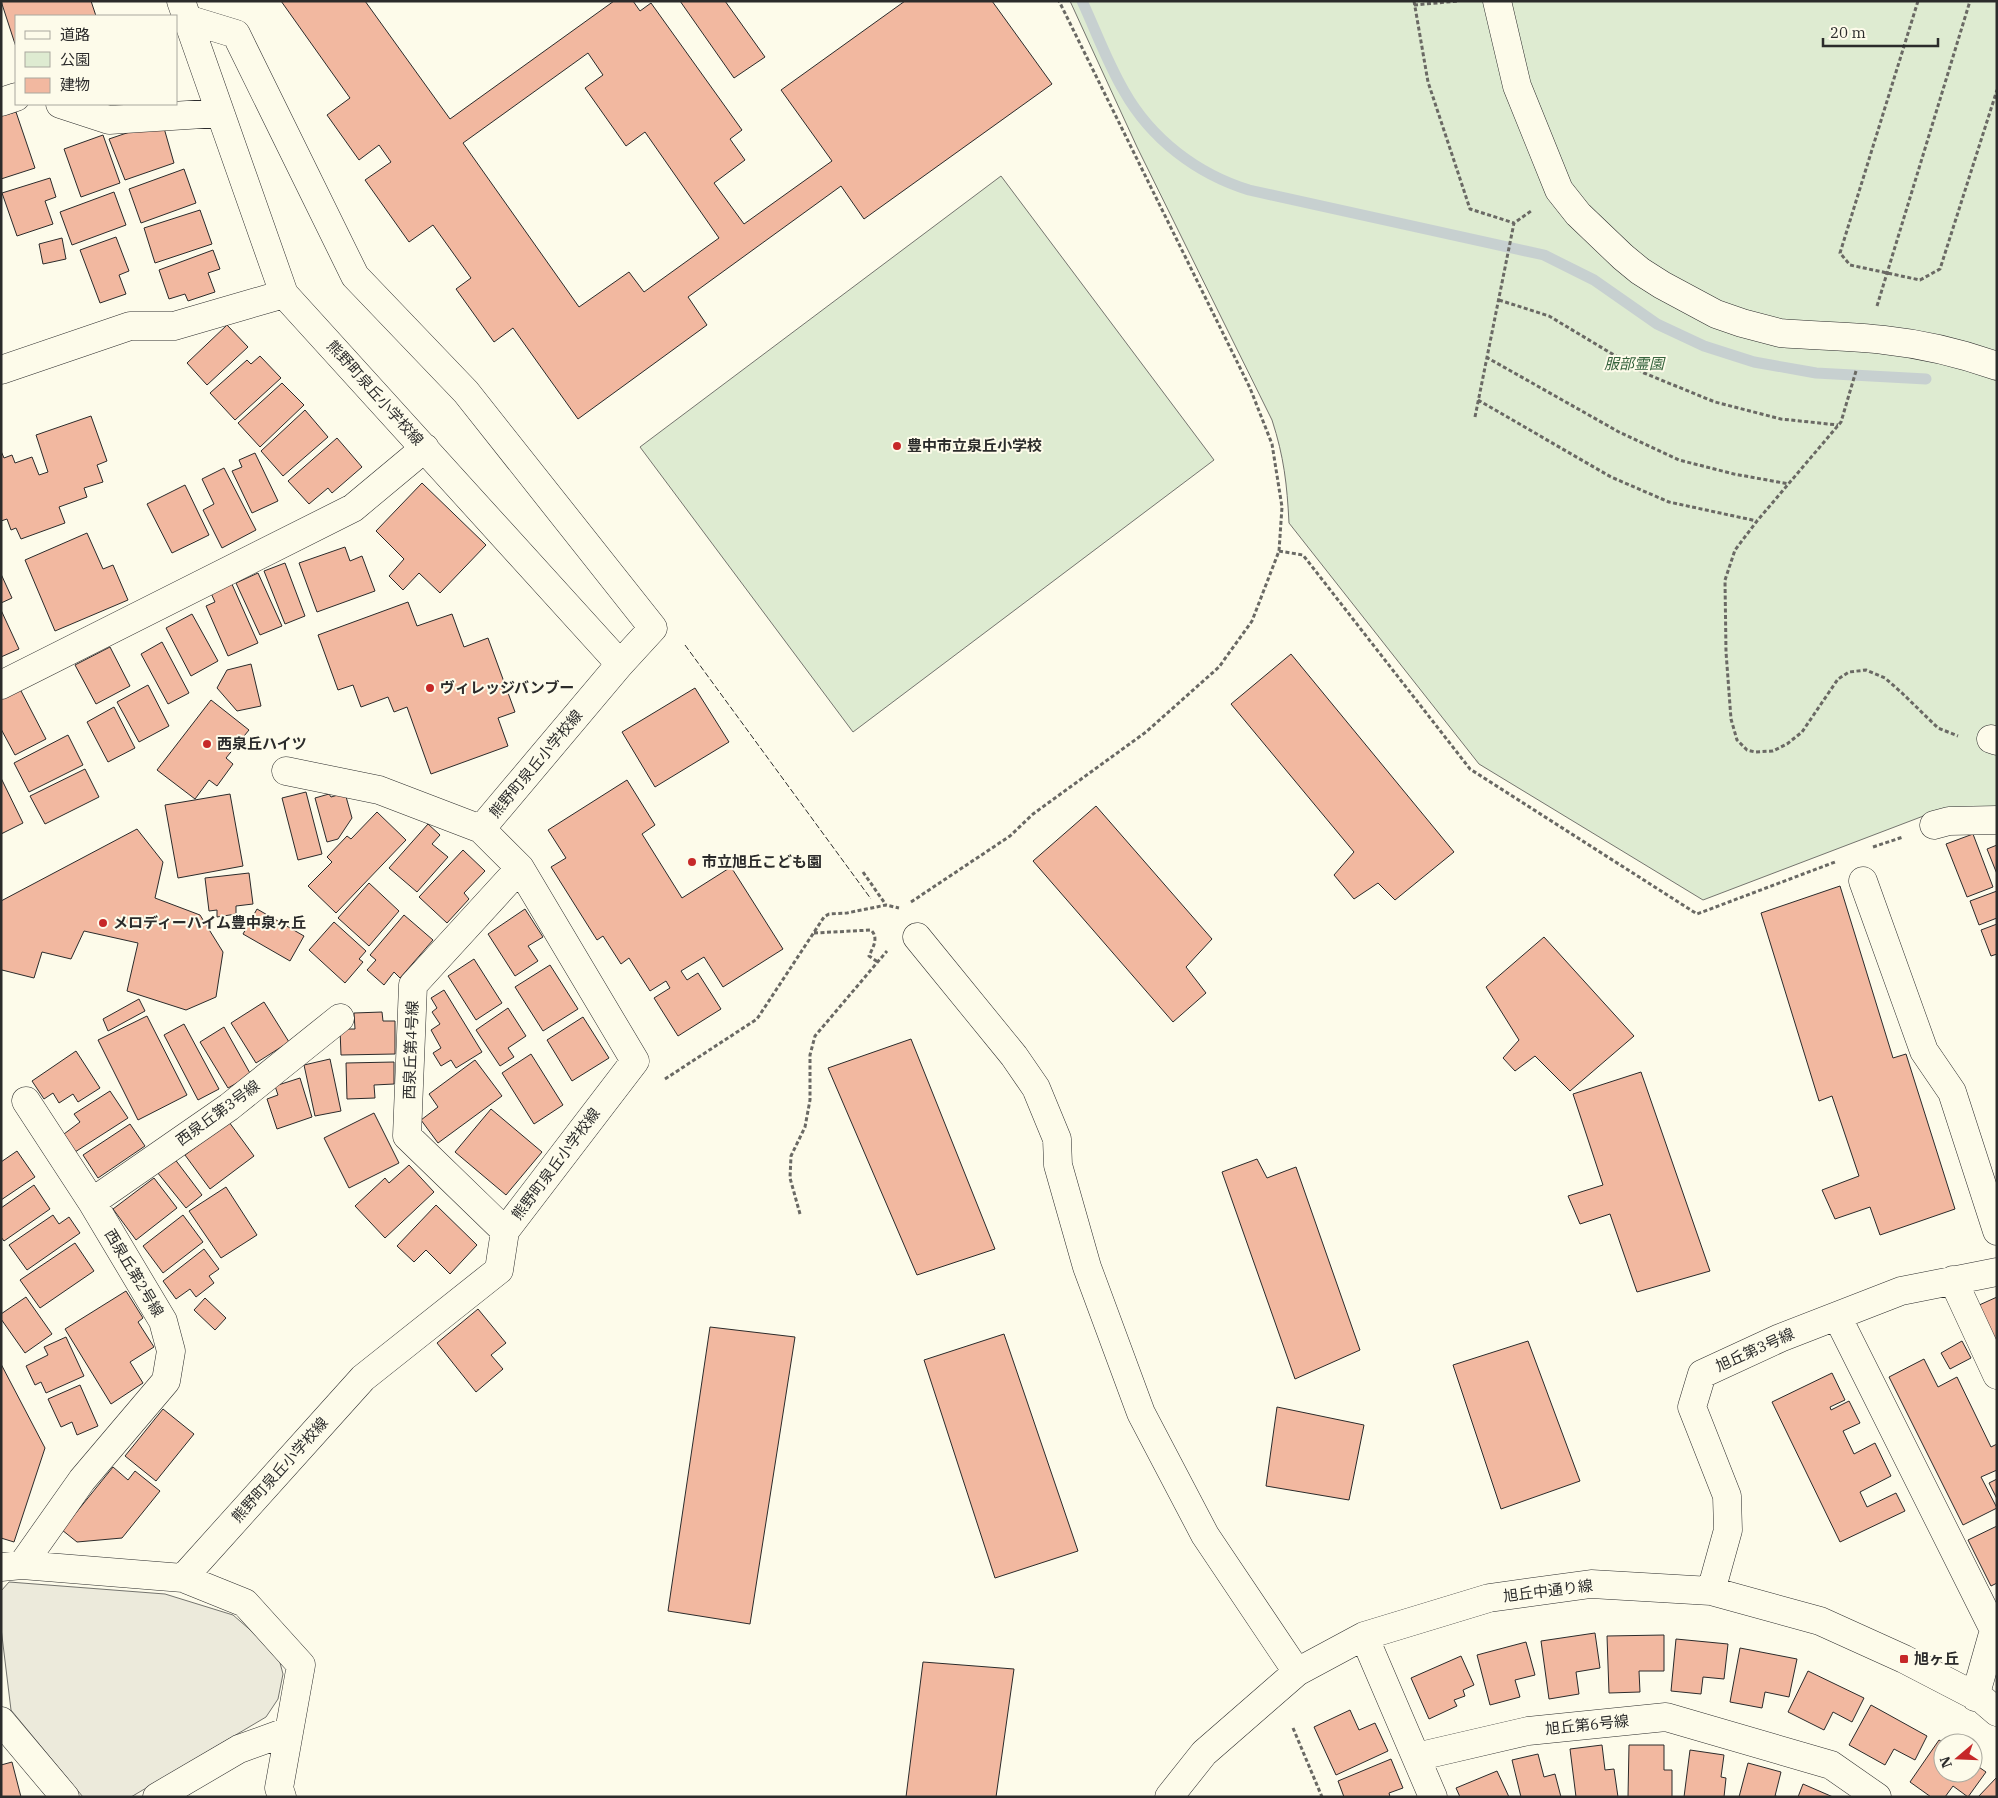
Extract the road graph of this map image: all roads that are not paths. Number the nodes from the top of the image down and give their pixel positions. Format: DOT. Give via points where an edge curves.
graph roads {
  1 [pos="1497,1"];
  2 [pos="184,10"];
  3 [pos="15,97"];
  4 [pos="1,102"];
  5 [pos="63,105"];
  6 [pos="219,113"];
  7 [pos="284,294"];
  8 [pos="1997,366"];
  9 [pos="1,370"];
  10 [pos="424,448"];
  11 [pos="620,664"];
  12 [pos="1,685"];
  13 [pos="286,771"];
  14 [pos="1997,820"];
  15 [pos="1934,825"];
  16 [pos="481,829"];
  17 [pos="520,868"];
  18 [pos="1863,881"];
  19 [pos="917,937"];
  20 [pos="340,1018"];
  21 [pos="26,1102"];
  22 [pos="92,1202"];
  23 [pos="505,1230"];
  24 [pos="1997,1231"];
  25 [pos="1997,1272"];
  26 [pos="1953,1280"];
  27 [pos="1837,1316"];
  28 [pos="1997,1375"];
  29 [pos="12,1566"];
  30 [pos="183,1578"];
  31 [pos="1711,1591"];
  32 [pos="1364,1636"];
  33 [pos="1297,1672"];
  34 [pos="1986,1704"];
  35 [pos="1,1721"];
  36 [pos="289,1731"];
  37 [pos="1416,1757"];
  38 [pos="65,1797"];
  39 [pos="157,1797"];
  40 [pos="282,1797"];
  41 [pos="1169,1797"];
  42 [pos="1433,1797"];
  43 [pos="1877,1797"];
  1 -- 8 [label="street" via="1517,86 1559,190 1578,214 1640,271 1716,314 1780,333 1917,344"];
  2 -- 6 [label="street, 熊野町泉丘小学校線"];
  2 -- 11 [label="street" via="236,34 355,276 466,392 653,628"];
  3 -- 4 [label="street"];
  5 -- 6 [label="street" via="109,120"];
  6 -- 7 [label="street, 熊野町泉丘小学校線"];
  7 -- 9 [label="street" via="174,326 130,326"];
  7 -- 10 [label="street, 熊野町泉丘小学校線"];
  10 -- 11 [label="street, 熊野町泉丘小学校線"];
  10 -- 12 [label="street" via="353,508"];
  11 -- 16 [label="street, 熊野町泉丘小学校線"];
  13 -- 16 [label="street" via="379,790"];
  14 -- 15 [label="street" via="1949,821"];
  16 -- 17 [label="street, 熊野町泉丘小学校線"];
  17 -- 23 [label="street, 熊野町泉丘小学校線" via="635,1061"];
  17 -- 23 [label="street, 西泉丘第4号線" via="413,985 407,1136"];
  18 -- 24 [label="street" via="1924,1051 1952,1092"];
  19 -- 33 [label="street" via="1027,1074 1045,1106 1057,1139 1058,1165 1087,1267 1142,1413 1205,1535"];
  20 -- 22 [label="street, 西泉丘第3号線" via="229,1107"];
  21 -- 22 [label="street, 西泉丘第2号線"];
  22 -- 29 [label="street, 西泉丘第2号線" via="163,1321 171,1351 166,1381"];
  23 -- 30 [label="street, 熊野町泉丘小学校線" via="499,1270 363,1378"];
  25 -- 26 [label="street, 旭丘第3号線"];
  26 -- 27 [label="street, 旭丘第3号線" via="1901,1291"];
  26 -- 28 [label="street"];
  27 -- 31 [label="street, 旭丘第3号線" via="1702,1374 1692,1407 1727,1496 1728,1530"];
  27 -- 34 [label="street" via="1994,1630"];
  29 -- 30 [label="street"];
  30 -- 36 [label="street" via="245,1603 301,1665"];
  31 -- 32 [label="street, 旭丘中通り線" via="1591,1584 1489,1598"];
  31 -- 34 [label="street, 旭丘中通り線" via="1820,1622 1904,1659"];
  32 -- 33 [label="street, 旭丘中通り線"];
  32 -- 37 [label="street"];
  33 -- 41 [label="street, 旭丘中通り線" via="1204,1753"];
  35 -- 38 [label="street"];
  36 -- 39 [label="street" via="239,1749"];
  36 -- 40 [label="street" via="279,1788"];
  37 -- 42 [label="street"];
  37 -- 43 [label="street, 旭丘第6号線" via="1528,1731 1666,1717 1831,1765"];
}
